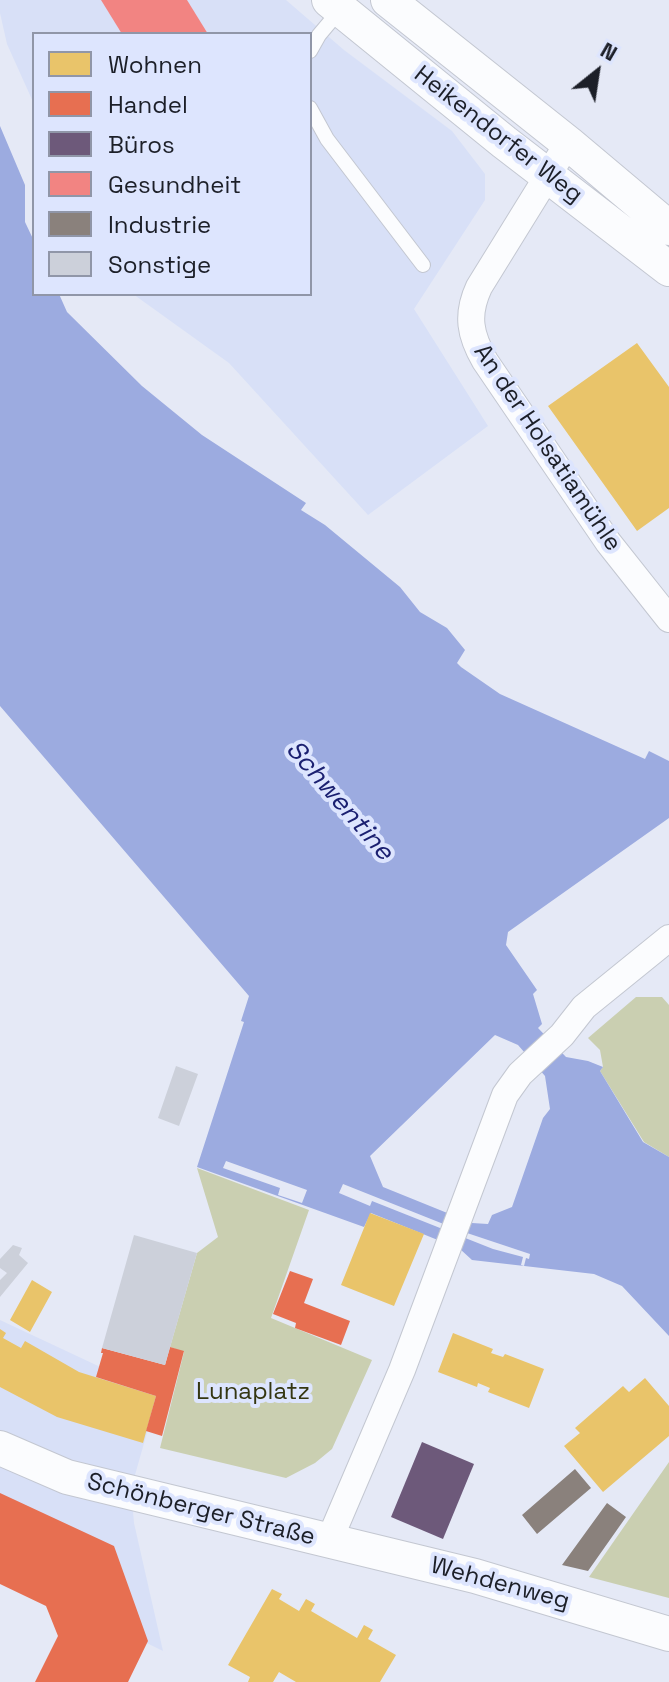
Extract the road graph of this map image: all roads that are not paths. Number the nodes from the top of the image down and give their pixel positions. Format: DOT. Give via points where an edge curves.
graph roads {
  1 [pos="388,0"];
  2 [pos="339,3"];
  3 [pos="312,47"];
  4 [pos="312,112"];
  5 [pos="568,143"];
  6 [pos="548,175"];
  7 [pos="669,228"];
  8 [pos="423,265"];
  9 [pos="669,269"];
  10 [pos="669,619"];
  11 [pos="669,938"];
  12 [pos="0,1448"];
  13 [pos="329,1541"];
  14 [pos="669,1634"];
  1 -- 5 [label="street, Heikendorfer Weg"];
  2 -- 3 [label="lane"];
  2 -- 6 [label="street, Heikendorfer Weg"];
  4 -- 8 [label="lane"];
  5 -- 6 [label="street, An der Holsatiamühle"];
  5 -- 7 [label="street, Heikendorfer Weg"];
  6 -- 9 [label="street, Heikendorfer Weg"];
  6 -- 10 [label="street, An der Holsatiamühle" via="479,287 470,312 475,344 608,542"];
  11 -- 13 [label="street, Schönberger Straße" via="584,1007 511,1085 402,1370"];
  12 -- 13 [label="street, Schönberger Straße" via="67,1477"];
  13 -- 14 [label="street, Wehdenweg" via="475,1576"];
}
